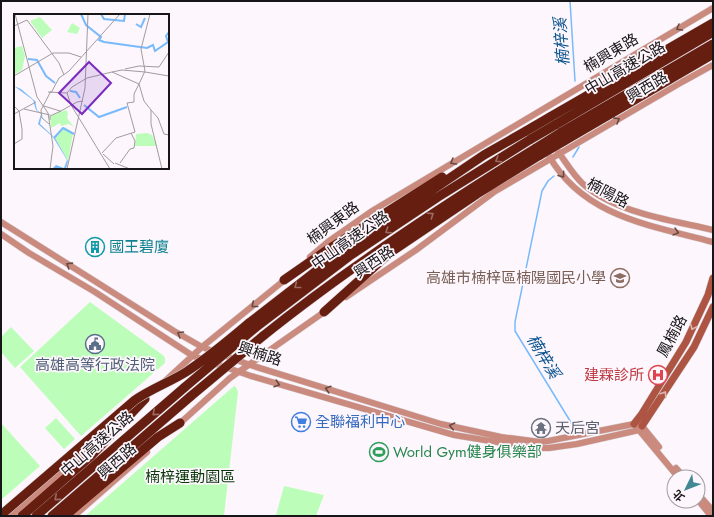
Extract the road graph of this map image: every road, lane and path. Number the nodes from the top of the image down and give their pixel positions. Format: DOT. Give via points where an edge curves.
graph roads {
  1 [pos="713,8"];
  2 [pos="713,23"];
  3 [pos="713,32"];
  4 [pos="713,44"];
  5 [pos="713,54"];
  6 [pos="713,65"];
  7 [pos="534,114"];
  8 [pos="527,118"];
  9 [pos="553,121"];
  10 [pos="564,141"];
  11 [pos="538,152"];
  12 [pos="559,153"];
  13 [pos="484,155"];
  14 [pos="550,159"];
  15 [pos="1,222"];
  16 [pos="713,230"];
  17 [pos="1,234"];
  18 [pos="713,242"];
  19 [pos="713,278"];
  20 [pos="284,280"];
  21 [pos="713,307"];
  22 [pos="324,312"];
  23 [pos="252,326"];
  24 [pos="202,347"];
  25 [pos="193,356"];
  26 [pos="250,365"];
  27 [pos="240,372"];
  28 [pos="145,399"];
  29 [pos="180,423"];
  30 [pos="638,425"];
  31 [pos="672,469"];
  32 [pos="677,469"];
  33 [pos="706,504"];
  34 [pos="713,512"];
  35 [pos="1,516"];
  36 [pos="11,516"];
  37 [pos="22,516"];
  38 [pos="36,516"];
  39 [pos="52,516"];
  40 [pos="65,516"];
  41 [pos="74,516"];
  1 -- 7 [label="street, 楠興東路, one-way"];
  2 -- 9 [label="highway" via="634,69"];
  3 -- 9 [label="highway, 中山高速公路" via="644,73"];
  4 -- 10 [label="highway, 中山高速公路" via="655,78"];
  5 -- 10 [label="highway"];
  10 -- 6 [label="street, 興西路, one-way" via="583,140"];
  7 -- 8 [label="street, 楠興東路"];
  7 -- 12 [label="street, 楠陽路"];
  8 -- 14 [label="street, 楠陽路"];
  8 -- 20 [label="street, 楠興東路, one-way" via="372,211 328,241"];
  9 -- 13 [label="highway, bridge" via="526,131"];
  9 -- 23 [label="highway, 中山高速公路, one-way, bridge" via="531,140 438,197"];
  10 -- 11 [label="highway, 中山高速公路, bridge"];
  10 -- 12 [label="street, 興西路"];
  11 -- 22 [label="highway" via="391,252"];
  39 -- 11 [label="highway, 中山高速公路, one-way, bridge" via="305,302 476,185"];
  12 -- 14 [label="street, 興西路"];
  12 -- 16 [label="street, 楠陽路" via="578,178 602,198 634,211"];
  13 -- 20 [label="highway" via="435,181"];
  13 -- 23 [label="highway, one-way" via="342,251"];
  14 -- 18 [label="street, 楠陽路, one-way" via="573,188 604,209 648,225"];
  14 -- 22 [label="street, 興西路" via="494,192 416,250"];
  24 -- 15 [label="street, 興楠路, one-way"];
  17 -- 25 [label="street, 興楠路"];
  19 -- 30 [label="main road, 鳳楠路, one-way" via="708,295 686,342"];
  20 -- 24 [label="street, 楠興東路, one-way"];
  30 -- 21 [label="main road, 鳳楠路, one-way" via="694,347"];
  22 -- 26 [label="street, 興西路"];
  23 -- 35 [label="highway, bridge" via="184,373 146,392"];
  23 -- 38 [label="highway, 中山高速公路, one-way, bridge"];
  24 -- 25 [label="street, 楠興東路"];
  24 -- 26 [label="street, 興楠路"];
  25 -- 27 [label="street, 興楠路"];
  25 -- 28 [label="street, 楠興東路"];
  26 -- 27 [label="street, 興西路"];
  30 -- 26 [label="street, 興楠路, one-way" via="540,442 501,437 441,424"];
  27 -- 29 [label="street, 興西路"];
  27 -- 30 [label="street, 興楠路, one-way" via="454,435 538,449 590,441"];
  28 -- 36 [label="street, 楠興東路"];
  28 -- 37 [label="highway" via="92,455"];
  29 -- 40 [label="highway" via="158,436"];
  29 -- 41 [label="street, 興西路"];
  30 -- 31 [label="street"];
  30 -- 32 [label="street"];
  33 -- 34 [label="street"];
}
